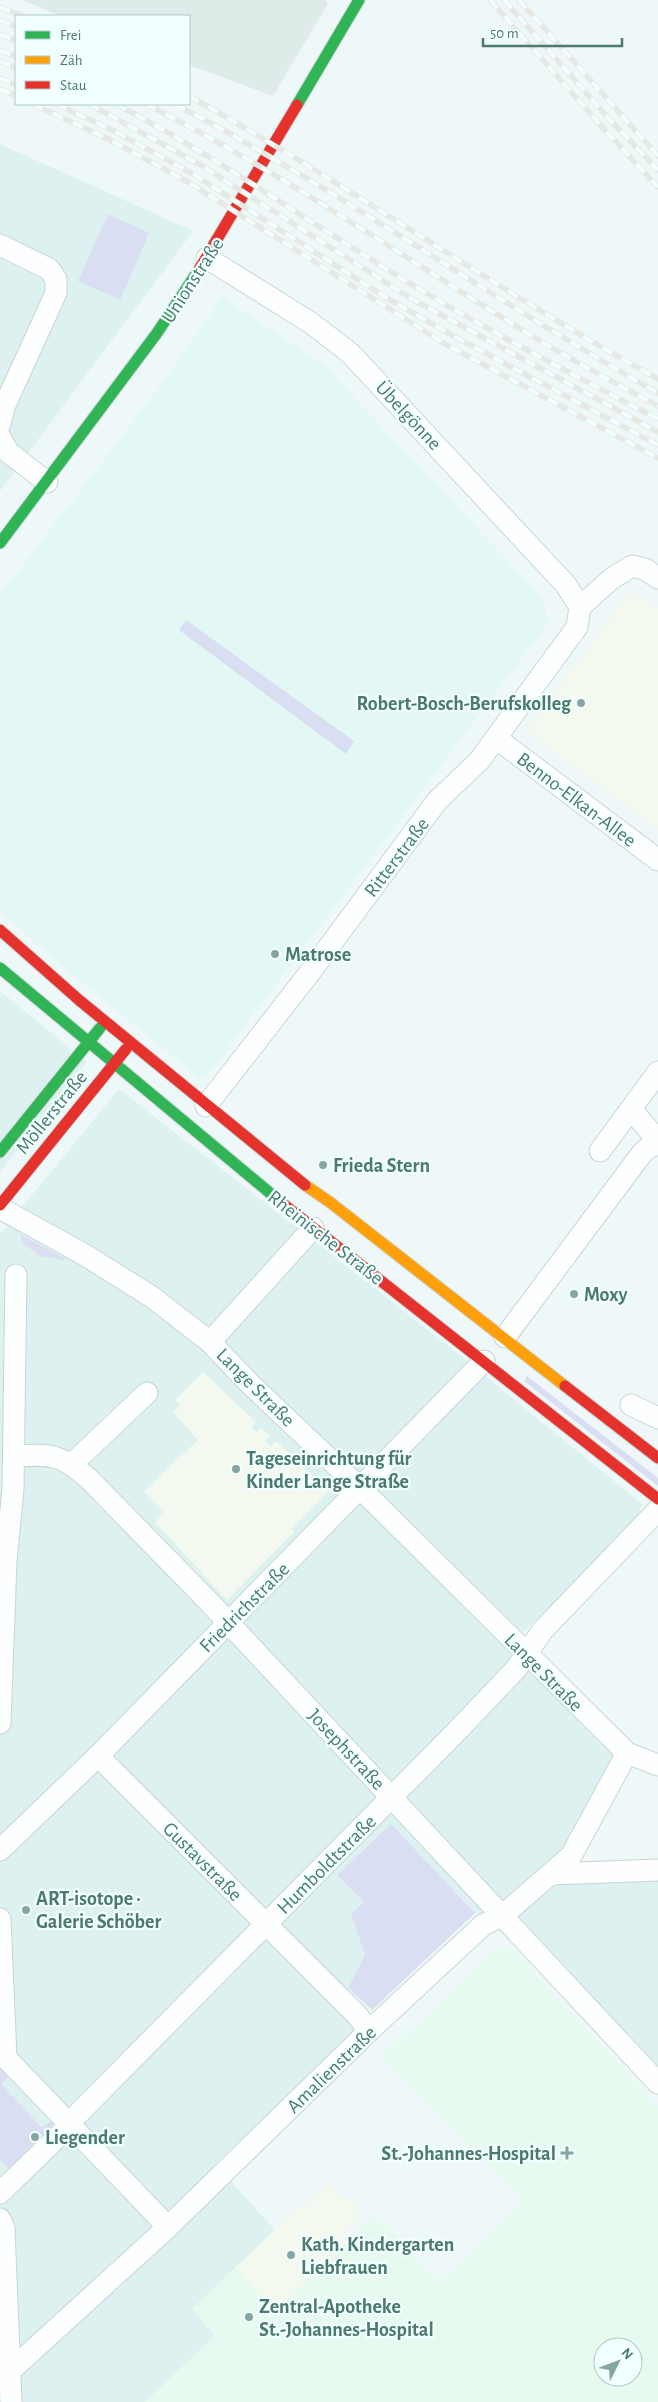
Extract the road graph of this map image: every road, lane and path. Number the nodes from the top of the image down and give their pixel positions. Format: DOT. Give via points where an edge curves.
graph roads {
  1 [pos="359,0"];
  2 [pos="0,245"];
  3 [pos="207,258"];
  4 [pos="0,436"];
  5 [pos="47,482"];
  6 [pos="0,543"];
  7 [pos="658,578"];
  8 [pos="580,607"];
  9 [pos="496,738"];
  10 [pos="658,860"];
  11 [pos="0,930"];
  12 [pos="0,968"];
  13 [pos="106,1021"];
  14 [pos="89,1042"];
  15 [pos="132,1042"];
  16 [pos="115,1064"];
  17 [pos="658,1072"];
  18 [pos="206,1106"];
  19 [pos="631,1109"];
  20 [pos="658,1143"];
  21 [pos="600,1151"];
  22 [pos="0,1152"];
  23 [pos="0,1206"];
  24 [pos="313,1228"];
  25 [pos="16,1274"];
  26 [pos="8,1312"];
  27 [pos="210,1342"];
  28 [pos="493,1350"];
  29 [pos="147,1392"];
  30 [pos="631,1405"];
  31 [pos="658,1418"];
  32 [pos="14,1456"];
  33 [pos="658,1458"];
  34 [pos="72,1464"];
  35 [pos="361,1489"];
  36 [pos="6,1494"];
  37 [pos="658,1499"];
  38 [pos="658,1510"];
  39 [pos="228,1623"];
  40 [pos="527,1655"];
  41 [pos="0,1723"];
  42 [pos="627,1753"];
  43 [pos="98,1756"];
  44 [pos="658,1765"];
  45 [pos="392,1798"];
  46 [pos="0,1850"];
  47 [pos="658,1870"];
  48 [pos="553,1874"];
  49 [pos="502,1916"];
  50 [pos="0,1919"];
  51 [pos="266,1924"];
  52 [pos="369,2031"];
  53 [pos="658,2083"];
  54 [pos="69,2124"];
  55 [pos="0,2193"];
  56 [pos="0,2218"];
  57 [pos="168,2227"];
  58 [pos="10,2371"];
  59 [pos="11,2402"];
  1 -- 3 [label="main road, Unionstraße"];
  2 -- 4 [label="street" via="49,269 56,279 56,293 4,407"];
  3 -- 5 [label="main road, Unionstraße" via="158,333"];
  3 -- 8 [label="street, Übelgönne" via="305,318 350,353 566,585"];
  4 -- 5 [label="street" via="8,452"];
  5 -- 6 [label="main road, Unionstraße"];
  7 -- 8 [label="street" via="645,569 632,566 611,578"];
  8 -- 9 [label="street, Ritterstraße" via="577,627"];
  9 -- 10 [label="street, Benno-Elkan-Allee"];
  9 -- 18 [label="street, Ritterstraße" via="479,761 437,801"];
  11 -- 13 [label="main road, Rheinische Straße"];
  12 -- 14 [label="main road, Rheinische Straße"];
  13 -- 14 [label="main road, Möllerstraße"];
  13 -- 15 [label="main road, Rheinische Straße"];
  14 -- 16 [label="main road, Rheinische Straße"];
  14 -- 22 [label="main road, Möllerstraße"];
  15 -- 16 [label="main road, Möllerstraße"];
  15 -- 18 [label="main road, Rheinische Straße"];
  16 -- 23 [label="main road, Möllerstraße"];
  16 -- 24 [label="main road, Rheinische Straße"];
  17 -- 19 [label="street"];
  18 -- 28 [label="main road, Rheinische Straße" via="301,1183 331,1202"];
  19 -- 20 [label="street"];
  19 -- 21 [label="street"];
  20 -- 28 [label="street, Friedrichstraße" via="643,1152"];
  23 -- 27 [label="street, Lange Straße" via="152,1298"];
  24 -- 27 [label="street"];
  24 -- 28 [label="main road, Rheinische Straße"];
  25 -- 26 [label="street"];
  26 -- 32 [label="street"];
  27 -- 35 [label="street, Lange Straße"];
  28 -- 33 [label="main road, Rheinische Straße"];
  28 -- 35 [label="street, Friedrichstraße"];
  28 -- 37 [label="main road, Rheinische Straße"];
  29 -- 34 [label="street"];
  30 -- 31 [label="street"];
  32 -- 34 [label="street, Josephstraße" via="56,1457"];
  32 -- 36 [label="street"];
  34 -- 39 [label="street, Josephstraße"];
  35 -- 39 [label="street, Friedrichstraße"];
  35 -- 40 [label="street, Lange Straße"];
  36 -- 41 [label="street"];
  38 -- 40 [label="street, Humboldtstraße" via="542,1631"];
  39 -- 43 [label="street, Friedrichstraße"];
  39 -- 45 [label="street, Josephstraße"];
  40 -- 42 [label="street, Lange Straße"];
  40 -- 45 [label="street, Humboldtstraße"];
  42 -- 44 [label="street, Lange Straße"];
  42 -- 48 [label="street, Amalienstraße" via="571,1856"];
  43 -- 46 [label="street, Friedrichstraße"];
  43 -- 51 [label="street, Gustavstraße"];
  45 -- 49 [label="street, Josephstraße"];
  45 -- 51 [label="street, Humboldtstraße"];
  47 -- 48 [label="street"];
  48 -- 49 [label="street, Amalienstraße"];
  49 -- 52 [label="street, Amalienstraße" via="483,1925"];
  49 -- 53 [label="street, Josephstraße"];
  50 -- 54 [label="street" via="6,2058"];
  51 -- 52 [label="street, Gustavstraße" via="357,2014"];
  51 -- 54 [label="street, Humboldtstraße"];
  52 -- 57 [label="street, Amalienstraße"];
  54 -- 55 [label="street, Humboldtstraße"];
  54 -- 57 [label="street"];
  56 -- 58 [label="street" via="4,2228"];
  57 -- 58 [label="street, Amalienstraße"];
  58 -- 59 [label="street"];
}
